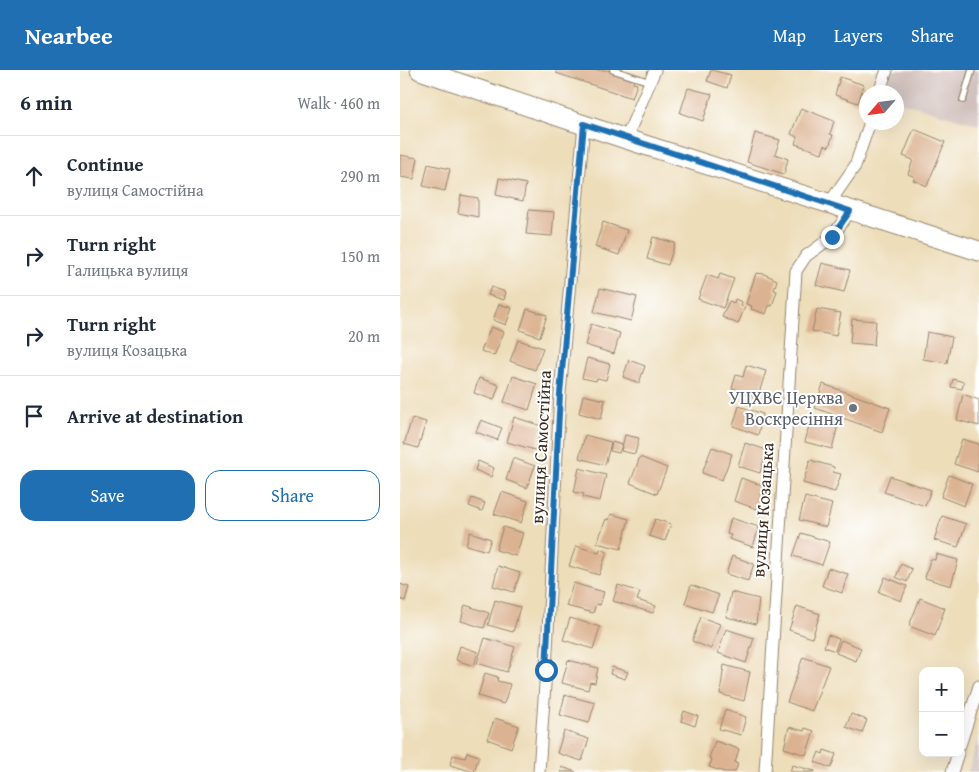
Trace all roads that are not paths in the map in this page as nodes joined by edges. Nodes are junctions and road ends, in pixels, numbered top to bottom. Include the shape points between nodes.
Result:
1 (420, 70) edge
2 (613, 70) edge
3 (655, 70) edge
4 (887, 70) edge
5 (972, 70) edge
6 (650, 82) junction
7 (882, 85) edge
8 (963, 100) dead end
9 (584, 124) junction
10 (867, 130) edge
11 (626, 139) junction
12 (828, 205) junction
13 (850, 211) junction
14 (973, 249) edge
15 (979, 686) edge
16 (964, 733) edge
17 (957, 757) edge
18 (539, 772) edge
19 (764, 772) edge
20 (952, 772) edge

1 - 9 main road
2 - 6 lane
3 - 6 street
4 - 7 street
5 - 8 lane
6 - 11 street
9 - 11 main road
9 - 18 street, вулиця Самостійна via 560,394
10 - 12 street via 855,166
11 - 12 main road
12 - 13 main road
13 - 14 main road
13 - 19 street, вулиця Козацька via 832,237 806,256 796,271
15 - 16 street
17 - 20 street

